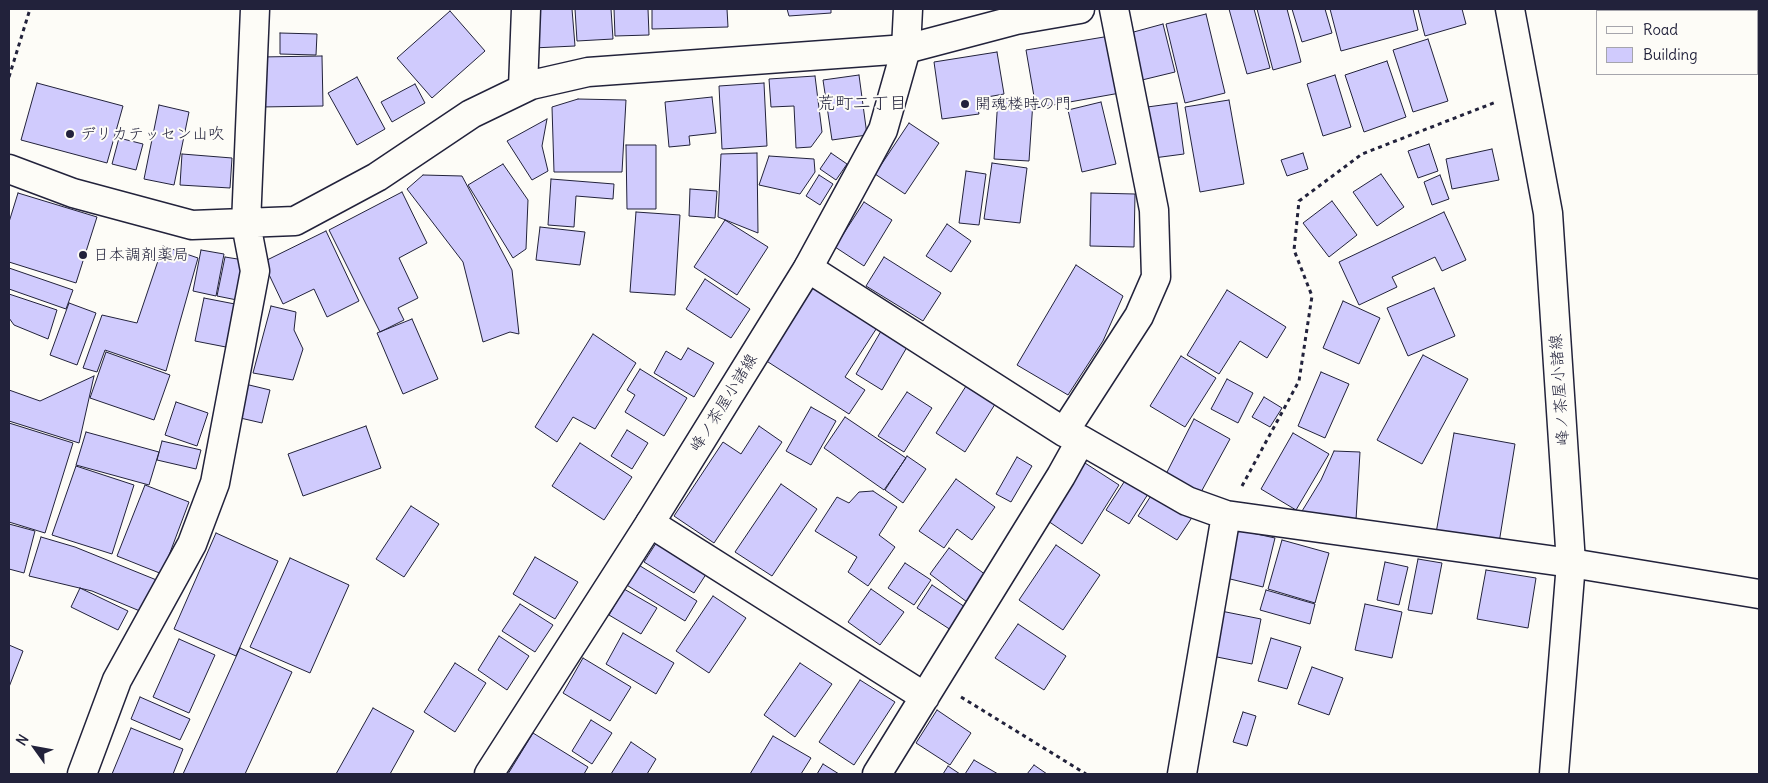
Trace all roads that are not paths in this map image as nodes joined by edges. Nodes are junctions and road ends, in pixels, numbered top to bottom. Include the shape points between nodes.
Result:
1 (255, 9) edge
2 (526, 9) edge
3 (908, 9) edge
4 (1080, 9) edge
5 (1114, 9) edge
6 (1510, 9) edge
7 (906, 49) junction
8 (523, 88) junction
9 (9, 169) edge
10 (246, 224) junction
11 (808, 268) junction
12 (1072, 436) junction
13 (1226, 515) junction
14 (650, 523) junction
15 (1571, 563) junction
16 (1759, 594) edge
17 (930, 689) junction
18 (82, 774) edge
19 (488, 774) edge
20 (877, 774) edge
21 (1182, 774) edge
22 (1554, 774) edge

1 - 10 street
2 - 8 street
3 - 7 street, 峰ノ茶屋小諸線
4 - 7 street via 1016,20
5 - 12 street via 1154,210 1156,277 1139,316
6 - 15 street, 峰ノ茶屋小諸線 via 1548,213
7 - 8 street via 588,72
7 - 11 street, 峰ノ茶屋小諸線 via 883,130
8 - 10 street via 471,114 377,177 295,221
9 - 10 street via 73,192 192,225
10 - 18 street via 256,271 214,482 192,544 117,680
11 - 12 street
11 - 14 street, 峰ノ茶屋小諸線
12 - 13 street via 1186,500
12 - 17 street via 1061,476
13 - 15 street
13 - 21 street
14 - 17 street
14 - 19 street, 峰ノ茶屋小諸線
15 - 16 street
15 - 22 street, 峰ノ茶屋小諸線
17 - 20 street

